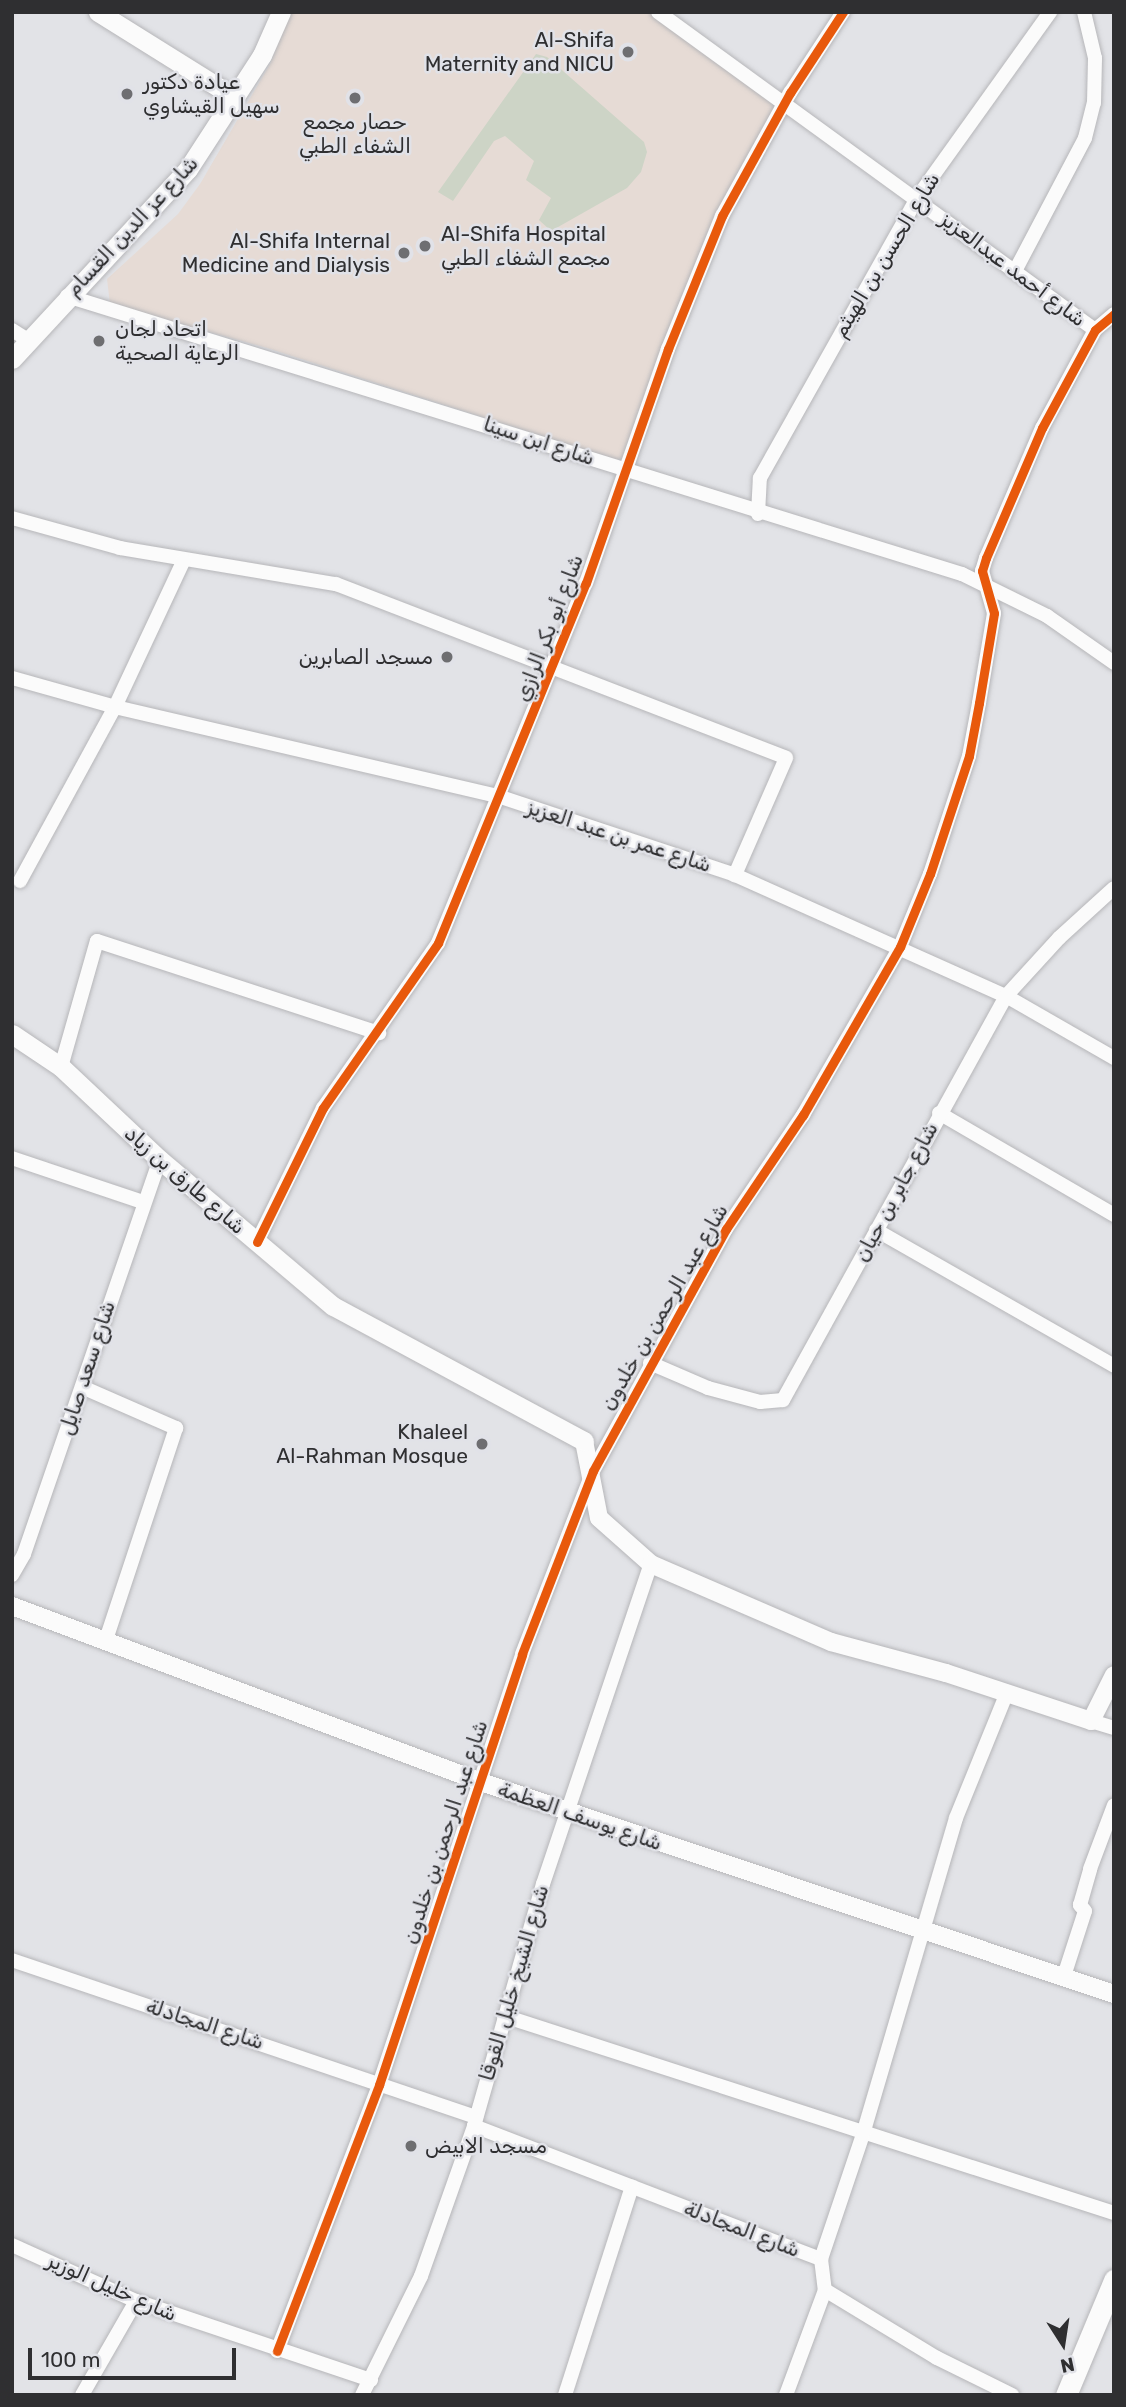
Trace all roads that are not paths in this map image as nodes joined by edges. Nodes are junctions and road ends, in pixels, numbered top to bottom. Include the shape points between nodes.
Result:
1 (99, 12) edge
2 (281, 12) edge
3 (658, 12) edge
4 (843, 12) edge
5 (1050, 12) edge
6 (1084, 12) edge
7 (234, 97) junction
8 (785, 103) junction
9 (917, 198) junction
10 (1015, 271) junction
11 (67, 296) junction
12 (1114, 314) edge
13 (1095, 330) junction
14 (20, 335) edge
15 (12, 359) edge
16 (629, 469) junction
17 (758, 514) junction
18 (12, 518) edge
19 (184, 560) junction
20 (985, 582) junction
21 (1114, 663) edge
22 (552, 667) junction
23 (12, 678) edge
24 (115, 707) junction
25 (501, 797) junction
26 (735, 875) junction
27 (20, 881) dead end
28 (1114, 888) edge
29 (900, 947) junction
30 (1006, 996) junction
31 (379, 1033) junction
32 (12, 1034) edge
33 (1114, 1058) edge
34 (61, 1067) junction
35 (939, 1113) junction
36 (12, 1158) edge
37 (160, 1160) junction
38 (143, 1202) junction
39 (1114, 1216) edge
40 (876, 1230) junction
41 (257, 1242) junction
42 (1112, 1362) edge
43 (650, 1363) junction
44 (82, 1387) junction
45 (584, 1441) joint
46 (593, 1471) junction
47 (651, 1564) junction
48 (12, 1575) edge
49 (12, 1606) edge
50 (105, 1643) junction
51 (1114, 1675) edge
52 (1006, 1695) junction
53 (1091, 1721) junction
54 (1114, 1728) edge
55 (481, 1782) junction
56 (1114, 1805) edge
57 (567, 1812) junction
58 (925, 1931) junction
59 (12, 1960) edge
60 (1064, 1976) junction
61 (1114, 1994) edge
62 (503, 2016) junction
63 (379, 2085) junction
64 (475, 2121) junction
65 (863, 2134) junction
66 (632, 2186) junction
67 (1114, 2213) edge
68 (12, 2245) edge
69 (821, 2259) junction
70 (1114, 2280) edge
71 (825, 2290) junction
72 (136, 2301) junction
73 (277, 2351) junction
74 (371, 2381) junction
75 (82, 2395) edge
76 (362, 2395) edge
77 (565, 2395) edge
78 (786, 2395) edge
79 (1012, 2395) edge
80 (1066, 2395) edge

1 - 7 main road
2 - 7 main road, شارع عز الدين القسام
3 - 8 street, شارع أحمد عبدالعزيز
4 - 8 street, شارع أبو بكر الرازي
5 - 9 street, شارع الحسن بن الهيثم
6 - 10 street via 1095,58 1094,103 1085,138
7 - 11 main road, شارع عز الدين القسام via 188,169
8 - 9 street, شارع أحمد عبدالعزيز
8 - 16 street, شارع أبو بكر الرازي via 722,216 668,349
9 - 10 street, شارع أحمد عبدالعزيز
9 - 17 street, شارع الحسن بن الهيثم via 760,478
10 - 13 street, شارع أحمد عبدالعزيز
11 - 14 main road, شارع عز الدين القسام
11 - 16 street, شارع ابن سينا
12 - 13 street, شارع عبد الرحمن بن خلدون
13 - 20 street, شارع عبد الرحمن بن خلدون via 1042,428 986,558
14 - 15 main road, شارع عز الدين القسام
16 - 17 street, شارع ابن سينا
16 - 22 street, شارع أبو بكر الرازي
17 - 20 street, شارع ابن سينا via 872,543
18 - 19 street via 120,548
19 - 22 street via 336,584
19 - 24 street
20 - 21 street, شارع ابن سينا via 1046,616
20 - 29 street, شارع عبد الرحمن بن خلدون via 994,613 969,756
22 - 25 street, شارع أبو بكر الرازي
22 - 26 street via 786,758
23 - 24 street, شارع عمر بن عبد العزيز
24 - 25 street, شارع عمر بن عبد العزيز
24 - 27 street
25 - 26 street, شارع عمر بن عبد العزيز
25 - 31 street, شارع أبو بكر الرازي via 438,943
26 - 29 street, شارع عمر بن عبد العزيز
28 - 30 street, شارع جابر بن حيان via 1059,938
29 - 30 street, شارع عمر بن عبد العزيز
29 - 43 street, شارع عبد الرحمن بن خلدون via 803,1115 726,1229
30 - 33 street, شارع عمر بن عبد العزيز
30 - 35 street, شارع جابر بن حيان
31 - 34 street via 97,942
31 - 41 street, شارع أبو بكر الرازي via 323,1108
32 - 34 main road, شارع طارق بن زياد
34 - 37 main road, شارع طارق بن زياد
35 - 39 street
35 - 40 street, شارع جابر بن حيان
36 - 38 street
37 - 38 street, شارع سعد صايل
37 - 41 main road, شارع طارق بن زياد
38 - 44 street, شارع سعد صايل
40 - 42 street
40 - 43 street, شارع جابر بن حيان via 783,1400 760,1402 708,1388
41 - 45 main road, شارع طارق بن زياد via 333,1306
43 - 46 street, شارع عبد الرحمن بن خلدون
44 - 48 street, شارع سعد صايل via 24,1554
44 - 50 street via 176,1428
45 - 46 street
46 - 47 street via 598,1518
46 - 55 street, شارع عبد الرحمن بن خلدون via 522,1654
47 - 52 street via 831,1642 946,1672
47 - 57 street, شارع الشيخ خليل القوقا
49 - 50 street, شارع يوسف العظمة
50 - 55 street, شارع يوسف العظمة
51 - 53 street
52 - 53 street
52 - 58 street via 956,1818
53 - 54 street
55 - 57 street, شارع يوسف العظمة
55 - 63 street, شارع عبد الرحمن بن خلدون
56 - 60 street via 1090,1868 1080,1905 1084,1911
57 - 58 street, شارع يوسف العظمة
57 - 62 street, شارع الشيخ خليل القوقا
58 - 60 street, شارع يوسف العظمة
58 - 65 street
59 - 63 street, شارع المجادلة
60 - 61 street, شارع يوسف العظمة
62 - 64 street, شارع الشيخ خليل القوقا
62 - 65 street
63 - 64 street, شارع المجادلة
63 - 73 street, شارع عبد الرحمن بن خلدون
64 - 66 street, شارع المجادلة
64 - 74 street, شارع الشيخ خليل القوقا via 421,2276
65 - 67 street
65 - 69 street
66 - 69 street, شارع المجادلة
66 - 77 street
68 - 72 street, شارع خليل الوزير
69 - 71 street, شارع المجادلة
70 - 80 main road
71 - 78 street
71 - 79 street via 937,2358
72 - 73 street, شارع خليل الوزير
72 - 75 street
73 - 74 street, شارع خليل الوزير
74 - 76 street, شارع الشيخ خليل القوقا

